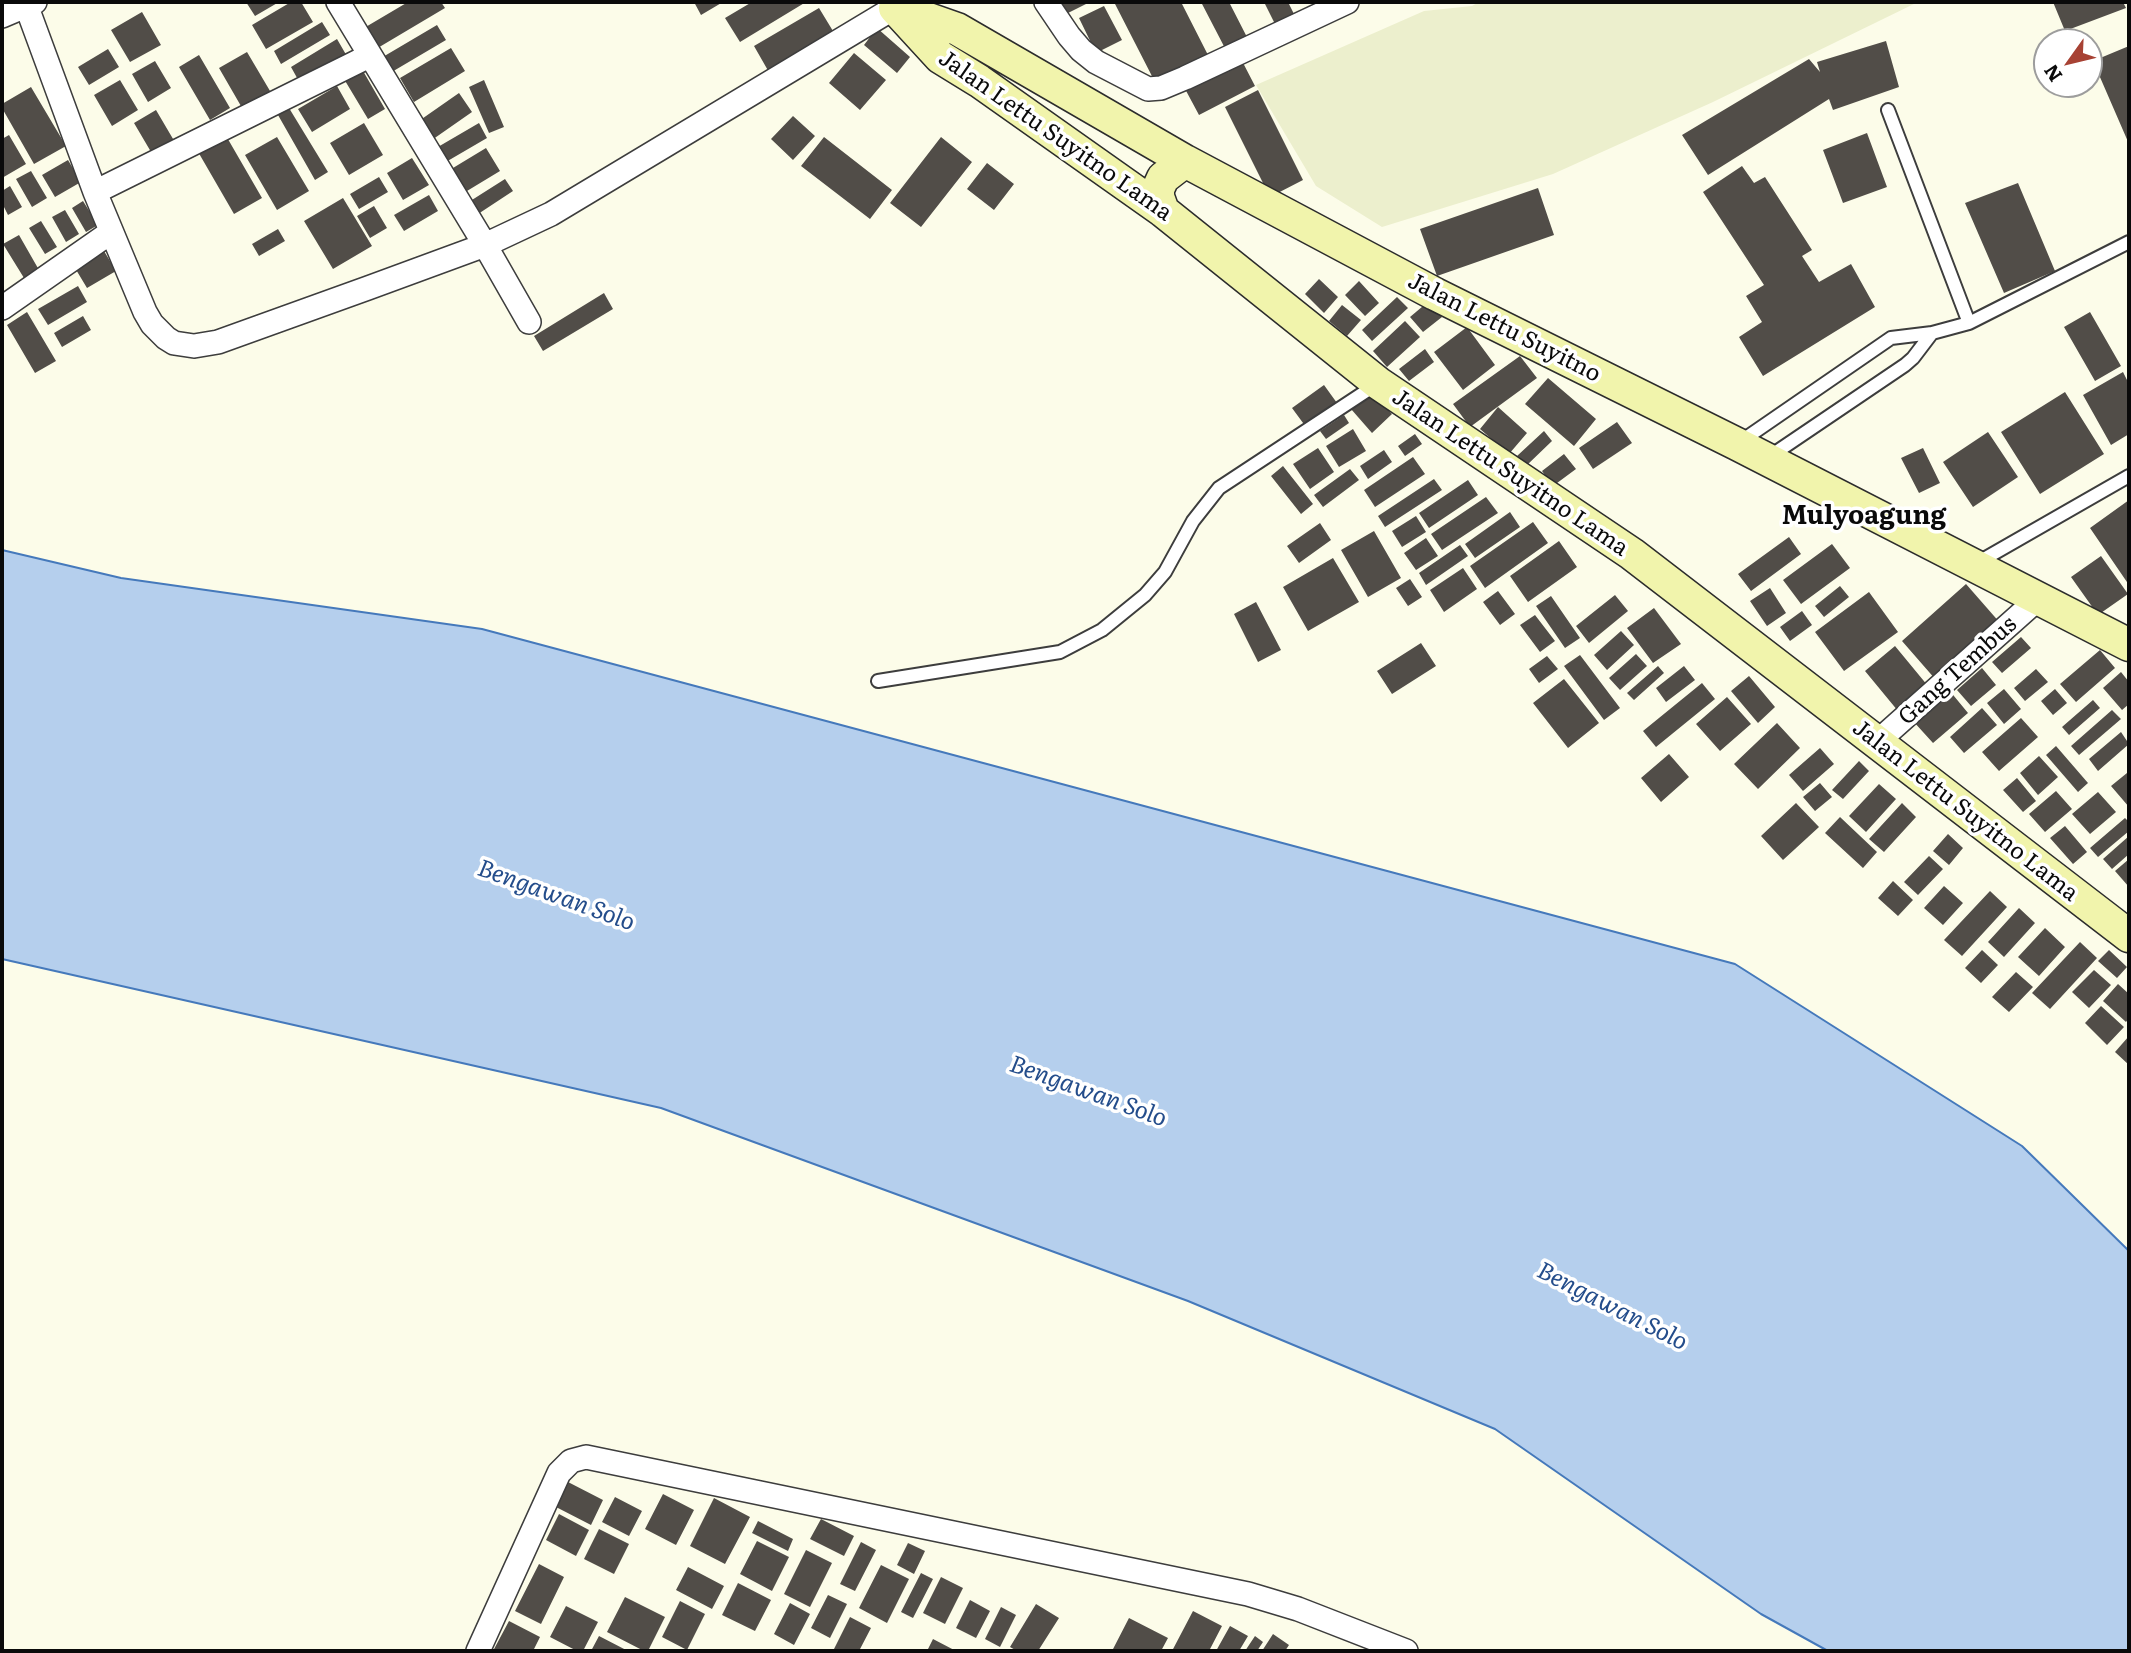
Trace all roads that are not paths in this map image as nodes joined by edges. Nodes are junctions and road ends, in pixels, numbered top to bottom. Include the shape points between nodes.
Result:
1 (338, 2) edge
2 (1046, 2) edge
3 (1347, 2) edge
4 (29, 3) edge
5 (894, 4) edge
6 (2, 16) edge
7 (369, 56) junction
8 (1888, 110) dead end
9 (1185, 161) junction
10 (95, 192) junction
11 (1163, 211) junction
12 (111, 232) junction
13 (2129, 242) edge
14 (485, 245) junction
15 (2, 307) edge
16 (529, 322) dead end
17 (1969, 323) junction
18 (1932, 333) junction
19 (1378, 383) junction
20 (1737, 444) junction
21 (1766, 460) junction
22 (2129, 476) edge
23 (1973, 565) junction
24 (2039, 598) junction
25 (2129, 645) edge
26 (878, 681) dead end
27 (1876, 743) junction
28 (2129, 936) edge
29 (478, 1651) edge
30 (1406, 1651) edge

1 - 7 street
2 - 3 street via 1081,50 1148,89 1185,78
4 - 6 street
4 - 10 street
5 - 9 main road, Jalan Lettu Suyitno via 957,29
5 - 11 main road, Jalan Lettu Suyitno Lama via 940,57
5 - 14 street via 551,214
7 - 10 street
7 - 14 street
8 - 17 lane
9 - 11 main road via 1163,178 1158,189
9 - 20 main road, Jalan Lettu Suyitno
10 - 12 street
11 - 19 main road, Jalan Lettu Suyitno Lama
12 - 14 street via 158,333 174,343 194,346 230,338
12 - 15 street
13 - 17 lane
14 - 16 street
17 - 18 lane
18 - 20 lane via 1891,338
18 - 21 lane via 1905,365
19 - 26 lane via 1219,488 1193,521 1165,572 1102,631 1060,652
19 - 27 main road, Jalan Lettu Suyitno Lama via 1632,554
20 - 21 main road, Jalan Lettu Suyitno
21 - 23 main road, Jalan Lettu Suyitno
22 - 23 lane
23 - 24 main road, Jalan Lettu Suyitno
24 - 25 main road, Jalan Lettu Suyitno
24 - 27 street, Gang Tembus
27 - 28 main road, Jalan Lettu Suyitno Lama
29 - 30 street via 559,1473 571,1461 586,1457 1248,1594

